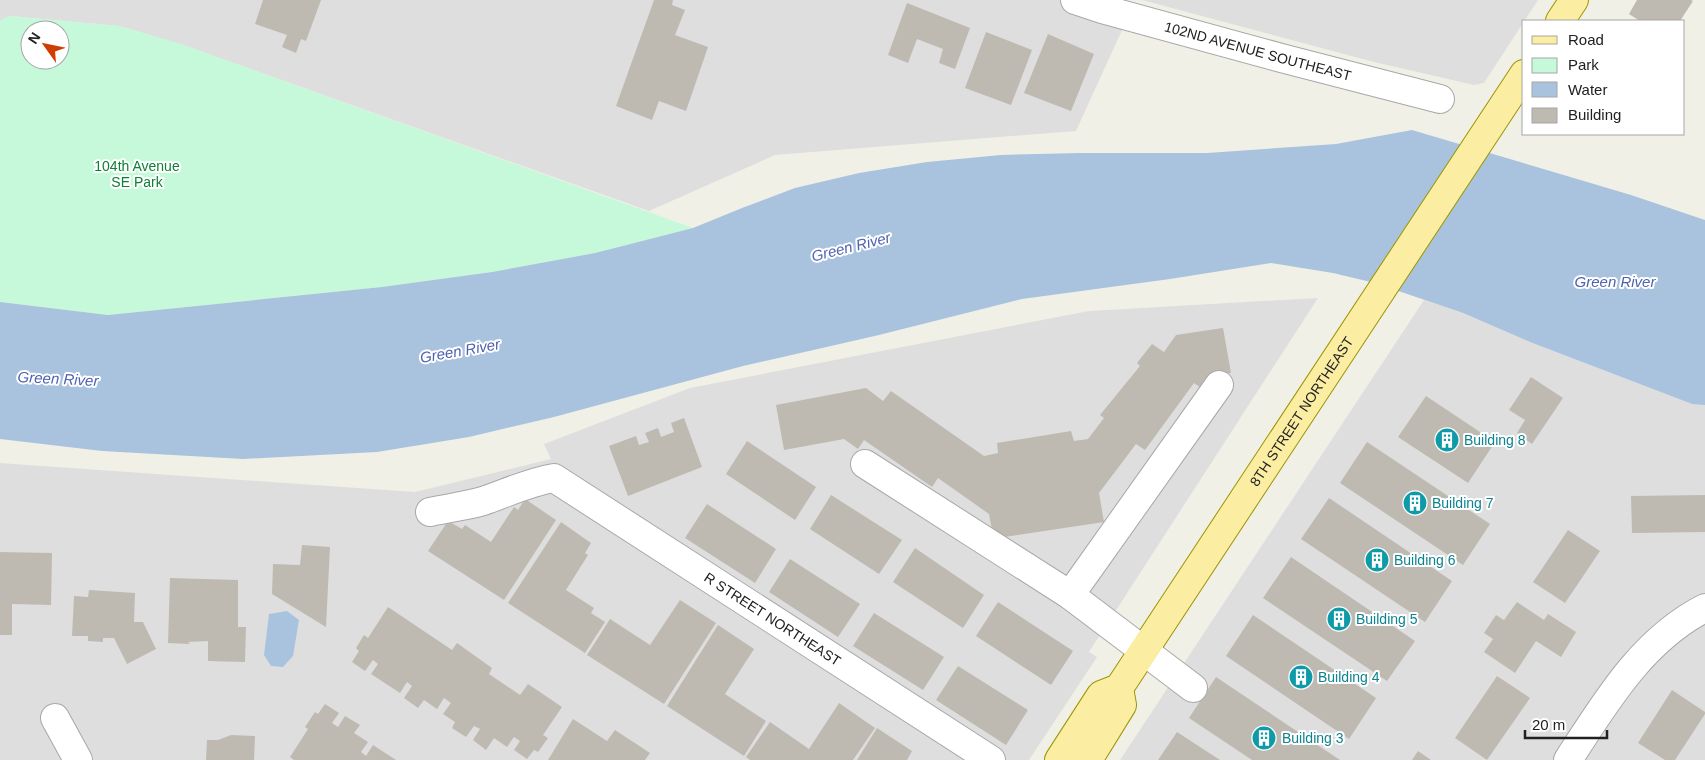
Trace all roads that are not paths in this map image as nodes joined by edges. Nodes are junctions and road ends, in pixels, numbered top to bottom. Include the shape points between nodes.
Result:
1 (1075, 0) edge
2 (1574, 0) edge
3 (1561, 20) edge
4 (1522, 77) edge
5 (1440, 98) dead end
6 (1219, 386) dead end
7 (865, 464) dead end
8 (430, 512) dead end
9 (1070, 595) junction
10 (1705, 608) edge
11 (1144, 651) junction
12 (1119, 688) junction
13 (1194, 688) dead end
14 (55, 718) dead end
15 (78, 760) edge
16 (991, 760) edge
17 (1059, 760) edge
18 (1088, 760) edge
19 (1568, 760) edge

1 - 5 street, 102ND AVENUE SOUTHEAST via 1285,59
2 - 3 main road
4 - 11 main road, 8TH STREET NORTHEAST
6 - 9 street
7 - 9 street
8 - 16 street, R STREET NORTHEAST via 480,502 536,481 554,478
9 - 11 street
10 - 19 street via 1659,640 1624,676
11 - 12 main road, 8TH STREET NORTHEAST
11 - 13 street
12 - 17 main road, 8TH STREET NORTHEAST via 1101,695
12 - 18 main road via 1122,705
14 - 15 street

